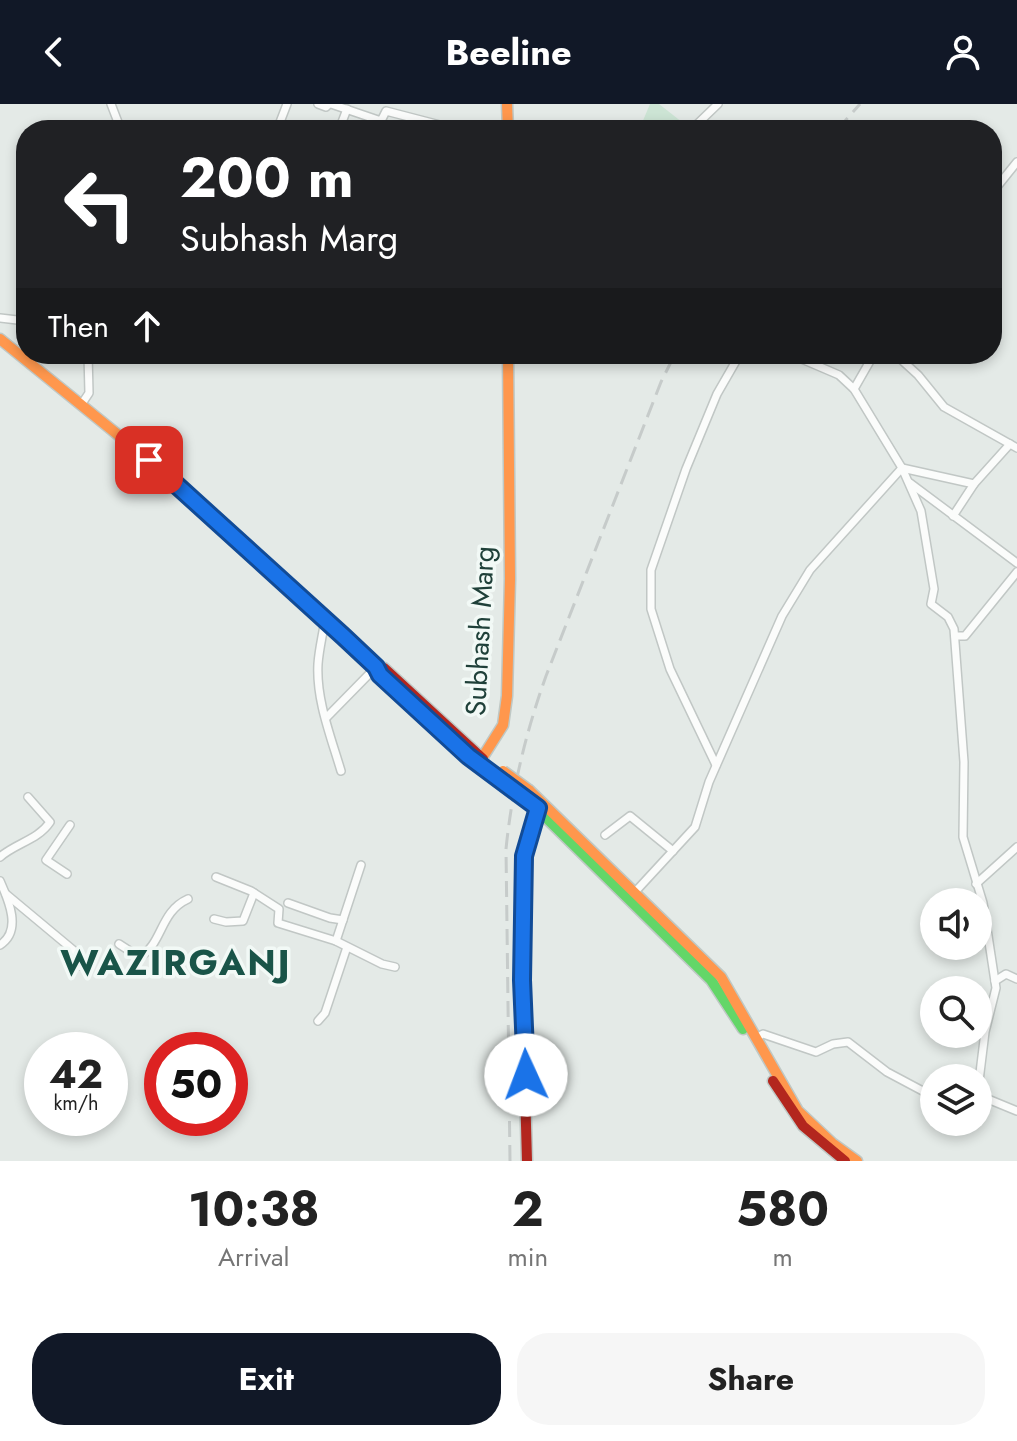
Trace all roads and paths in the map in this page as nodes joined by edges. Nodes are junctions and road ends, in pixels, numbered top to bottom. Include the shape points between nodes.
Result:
1 (318, 104) edge
2 (330, 104) edge
3 (718, 104) edge
4 (347, 109) junction
5 (343, 120) edge
6 (368, 120) edge
7 (382, 120) edge
8 (421, 120) edge
9 (701, 120) edge
10 (1017, 163) edge
11 (1002, 181) edge
12 (0, 339) edge
13 (16, 352) edge
14 (31, 364) edge
15 (88, 364) edge
16 (508, 364) edge
17 (734, 364) edge
18 (813, 364) edge
19 (868, 364) edge
20 (906, 364) edge
21 (854, 389) junction
22 (81, 405) junction
23 (1014, 446) edge
24 (902, 468) junction
25 (909, 482) junction
26 (974, 484) junction
27 (953, 516) junction
28 (1017, 563) edge
29 (1017, 572) edge
30 (325, 619) junction
31 (955, 636) junction
32 (376, 667) junction
33 (326, 718) junction
34 (480, 761) junction
35 (716, 765) junction
36 (341, 771) dead end
37 (28, 797) dead end
38 (539, 804) junction
39 (70, 825) dead end
40 (42, 833) junction
41 (605, 835) dead end
42 (55, 847) junction
43 (1017, 847) edge
44 (673, 851) junction
45 (0, 857) edge
46 (361, 865) dead end
47 (67, 874) dead end
48 (216, 877) dead end
49 (0, 881) edge
50 (976, 884) junction
51 (635, 892) junction
52 (254, 893) junction
53 (6, 894) junction
54 (188, 899) dead end
55 (288, 903) dead end
56 (214, 919) dead end
57 (343, 920) junction
58 (336, 941) junction
59 (119, 944) dead end
60 (0, 945) edge
61 (347, 947) junction
62 (81, 966) dead end
63 (395, 967) dead end
64 (1017, 979) edge
65 (995, 981) junction
66 (318, 1021) dead end
67 (756, 1038) junction
68 (981, 1064) edge
69 (920, 1090) edge
70 (992, 1101) edge
71 (1017, 1111) edge
72 (527, 1161) edge
73 (845, 1161) edge
74 (857, 1161) edge

1 - 2 street
2 - 4 street
3 - 9 street
4 - 5 street
4 - 6 street
7 - 8 street via 386,111
10 - 11 street
12 - 13 street
14 - 22 street
15 - 22 street via 89,393
16 - 34 street, Subhash Marg via 507,696 503,725
17 - 35 street via 691,456 651,570 651,609 670,669
18 - 21 street via 839,375
19 - 21 street
20 - 23 street via 944,407
21 - 24 street
22 - 30 street
23 - 26 street
24 - 25 street
24 - 26 street
24 - 35 street via 810,570 782,616
25 - 27 street
25 - 31 street via 929,555 931,604 948,617
26 - 27 street
27 - 28 street
29 - 31 street via 965,636
30 - 32 street
30 - 33 street via 318,665
31 - 50 street via 963,837
32 - 33 street
32 - 34 street
33 - 36 street
34 - 38 street, bridge
35 - 44 street via 695,827
37 - 40 street via 50,822
38 - 51 street
38 - 72 street via 524,856
38 - 73 street via 711,980 790,1114
39 - 42 street
40 - 42 street
40 - 45 street
41 - 44 street via 630,816
42 - 47 street via 46,860
43 - 50 street
44 - 51 street
46 - 57 street
48 - 52 street
49 - 53 street
50 - 65 street
51 - 67 street via 721,977
52 - 56 street via 243,921
52 - 58 street via 279,909 278,923
53 - 60 street via 13,928
53 - 62 street via 78,954
54 - 59 street via 175,905 148,953 139,957
55 - 57 street
57 - 58 street
58 - 61 street
61 - 63 street
61 - 66 street
64 - 65 street via 1006,974
65 - 68 street
67 - 69 street via 763,1034 816,1052 848,1042
67 - 74 street via 798,1111
70 - 71 street

